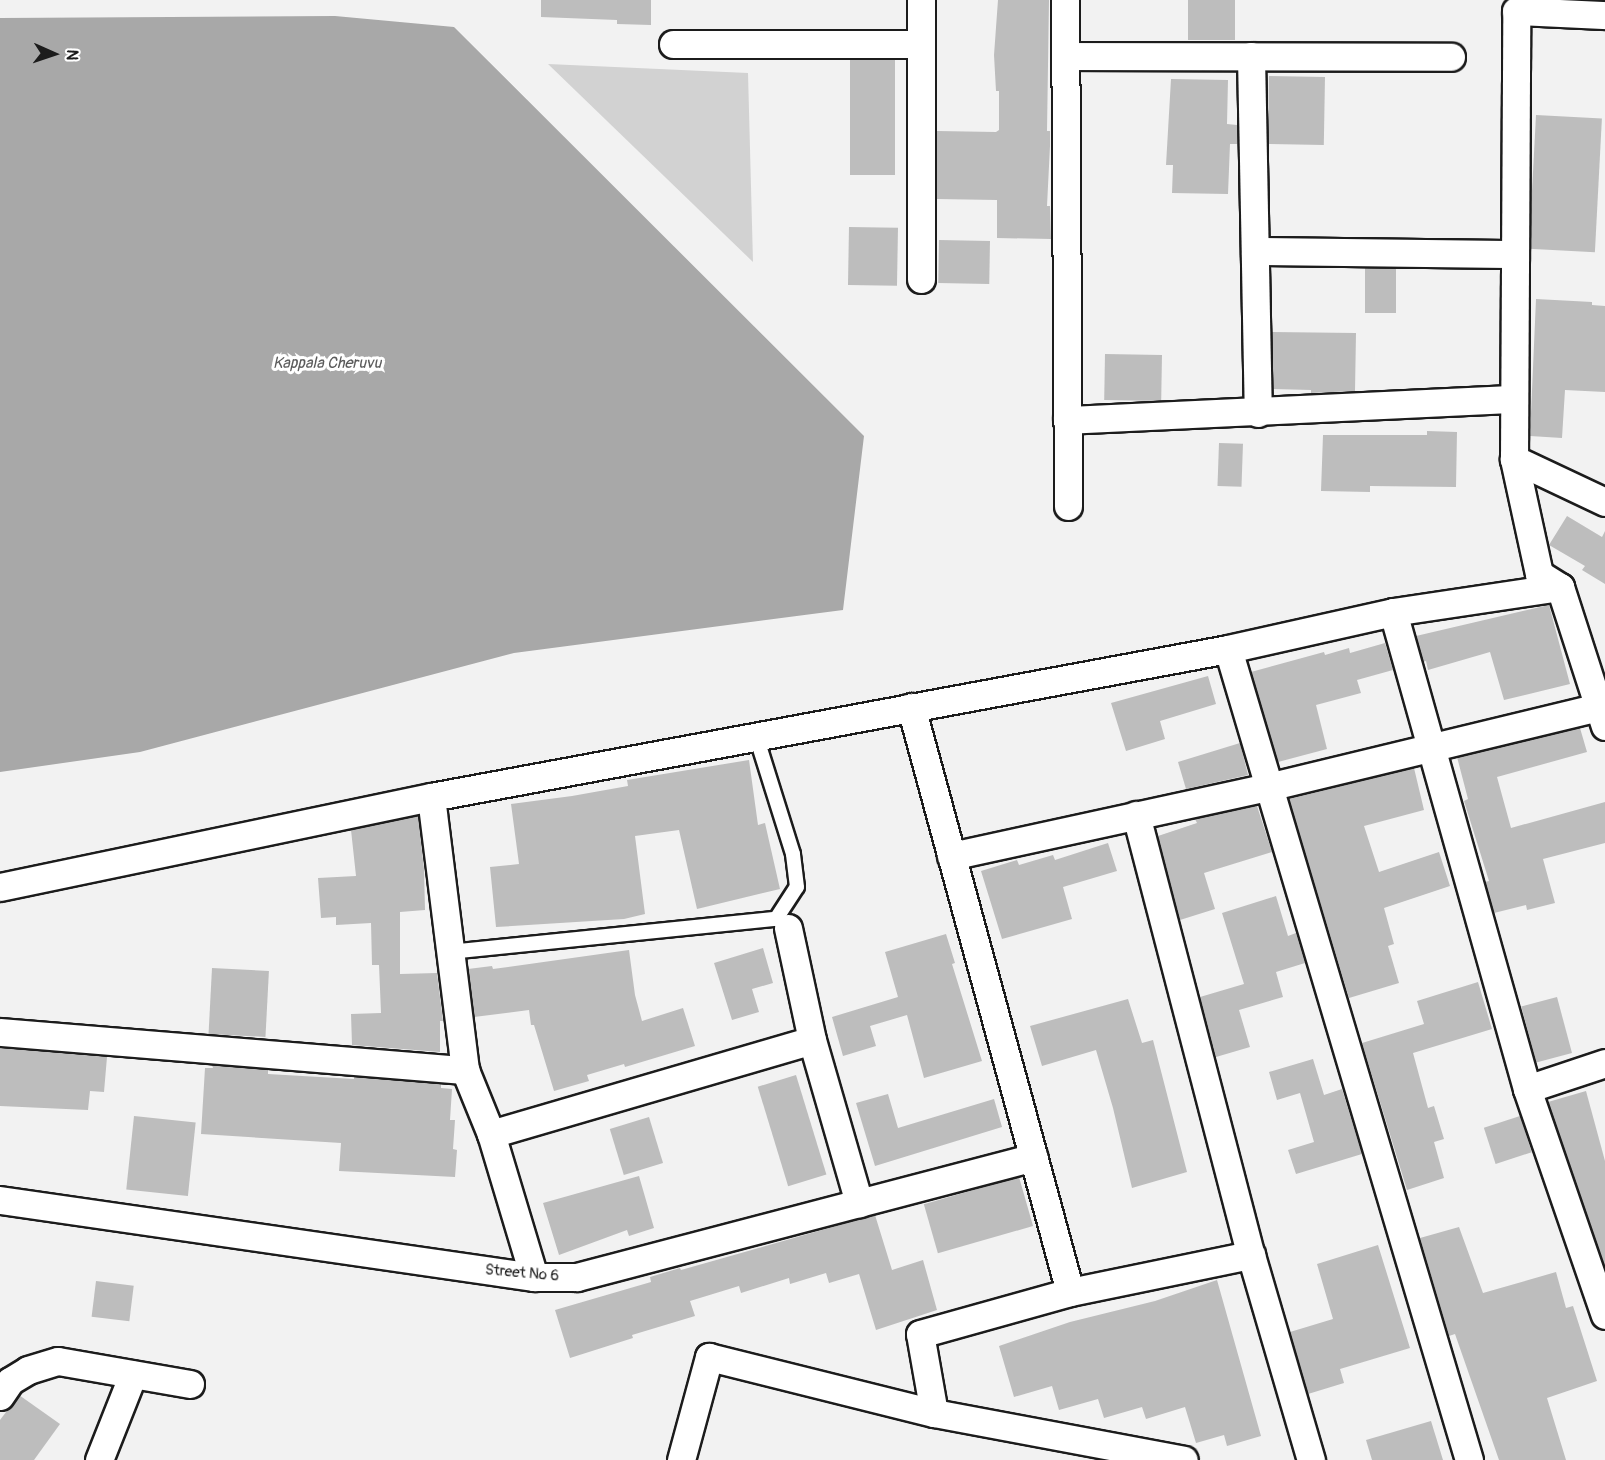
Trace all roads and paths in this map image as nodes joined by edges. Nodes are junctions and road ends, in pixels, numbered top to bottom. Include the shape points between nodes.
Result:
1 (921, 0) edge
2 (1065, 0) edge
3 (1605, 15) edge
4 (673, 44) dead end
5 (921, 44) junction
6 (1066, 56) junction
7 (1251, 56) junction
8 (1451, 57) dead end
9 (1255, 251) junction
10 (1514, 254) junction
11 (921, 279) dead end
12 (1513, 399) junction
13 (1258, 412) junction
14 (1067, 420) junction
15 (1514, 459) junction
16 (1605, 502) edge
17 (1068, 506) dead end
18 (1560, 586) junction
19 (1393, 612) junction
20 (1228, 650) junction
21 (911, 707) junction
22 (1602, 716) edge
23 (756, 736) junction
24 (1432, 748) junction
25 (1268, 788) junction
26 (431, 797) junction
27 (1136, 815) junction
28 (951, 855) junction
29 (0, 887) edge
30 (788, 928) dead end
31 (449, 952) junction
32 (0, 1032) edge
33 (812, 1040) junction
34 (1605, 1063) edge
35 (465, 1070) junction
36 (1527, 1089) junction
37 (491, 1134) junction
38 (1034, 1157) junction
39 (0, 1200) edge
40 (859, 1203) junction
41 (1251, 1255) junction
42 (534, 1277) junction
43 (1070, 1292) junction
44 (1605, 1315) edge
45 (133, 1374) junction
46 (190, 1384) dead end
47 (0, 1396) edge
48 (934, 1413) junction
49 (99, 1460) edge
50 (681, 1460) edge
51 (1184, 1460) edge
52 (1311, 1460) edge
53 (1469, 1460) edge

1 - 5 street
2 - 6 street
3 - 10 street via 1516,11
4 - 5 street
5 - 11 street
6 - 7 street
6 - 14 street
7 - 8 street
7 - 9 street
9 - 10 street
9 - 13 street
10 - 12 street
12 - 13 street
12 - 15 street
13 - 14 street
14 - 17 street
15 - 16 street
15 - 18 street via 1539,574
18 - 19 street
18 - 22 street
19 - 20 street
19 - 24 street
20 - 21 street
20 - 25 street
21 - 23 street
21 - 28 street
22 - 24 street
23 - 26 street
23 - 31 lane via 793,854 797,887 776,920
24 - 25 street
24 - 36 street
25 - 27 street
25 - 53 street
26 - 29 street
26 - 31 street
27 - 28 street
27 - 41 street
28 - 38 street
30 - 33 street
31 - 35 street
32 - 35 street
33 - 37 street
33 - 40 street
34 - 36 street
35 - 37 street
36 - 44 street
37 - 42 street
38 - 40 street, Street No 6
38 - 43 street
39 - 42 street, Street No 6
40 - 42 street, Street No 6 via 577,1277
41 - 43 street
41 - 52 street
43 - 48 street via 920,1334
45 - 46 street
45 - 47 street via 58,1361 28,1370 10,1381
45 - 49 street
48 - 50 street via 709,1357
48 - 51 street

